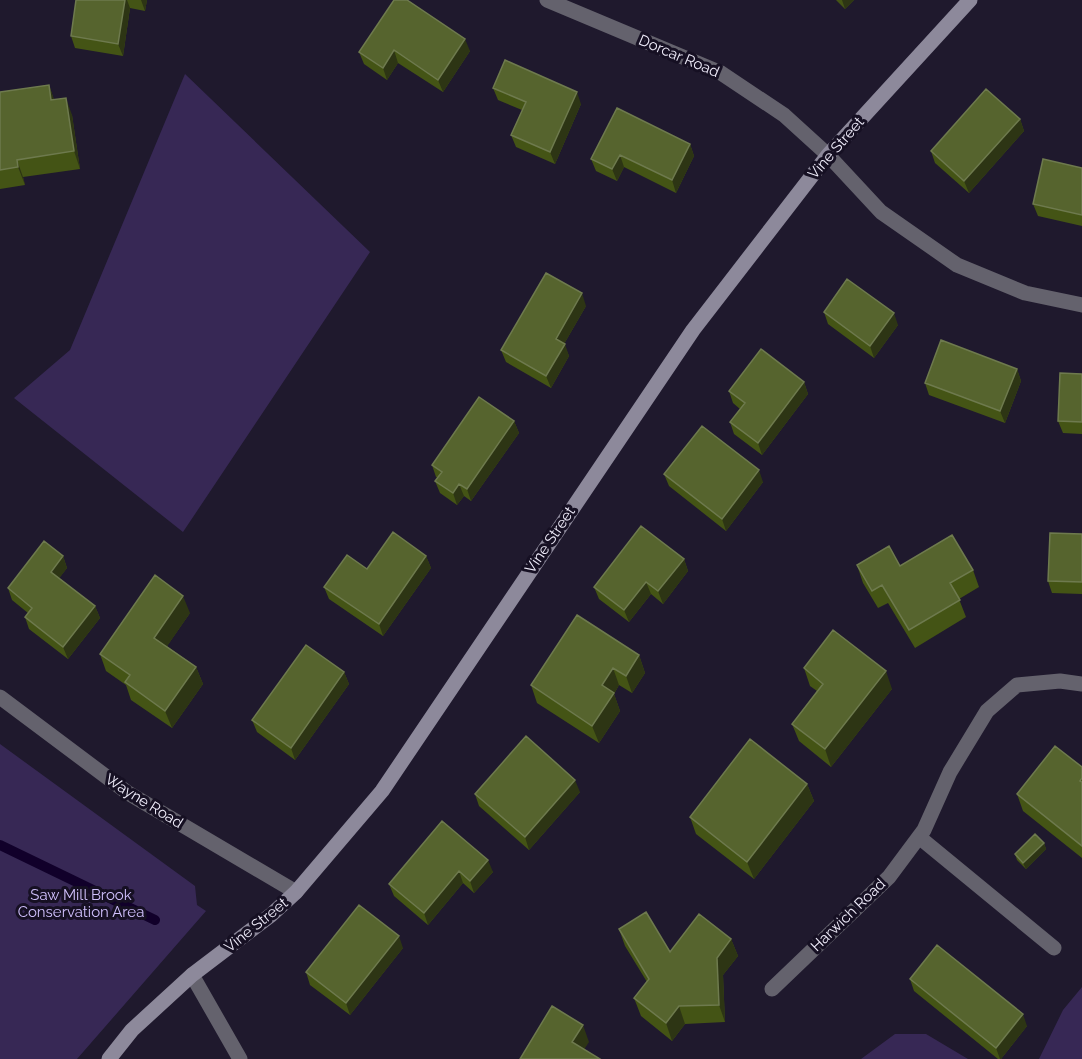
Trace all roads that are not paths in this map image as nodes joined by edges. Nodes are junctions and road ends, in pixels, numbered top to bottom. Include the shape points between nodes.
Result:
1 (547, 0) edge
2 (970, 0) edge
3 (828, 155) junction
4 (1082, 306) edge
5 (1082, 684) edge
6 (0, 697) edge
7 (919, 837) junction
8 (296, 892) junction
9 (1054, 948) dead end
10 (192, 975) junction
11 (772, 989) dead end
12 (109, 1059) edge
13 (240, 1059) edge

1 - 3 street, Dorcar Road via 721,73 784,115
2 - 3 street, Vine Street
3 - 4 street, Dorcar Road via 881,212 957,266 1025,293
3 - 8 street, Vine Street via 693,330 382,791
5 - 7 street, Harwich Road via 1060,681 1017,685 987,711 950,772
6 - 8 street, Wayne Road via 128,794
7 - 9 street
7 - 11 street, Harwich Road via 889,877
8 - 10 street, Vine Street
10 - 12 street, Vine Street via 132,1030
10 - 13 street

